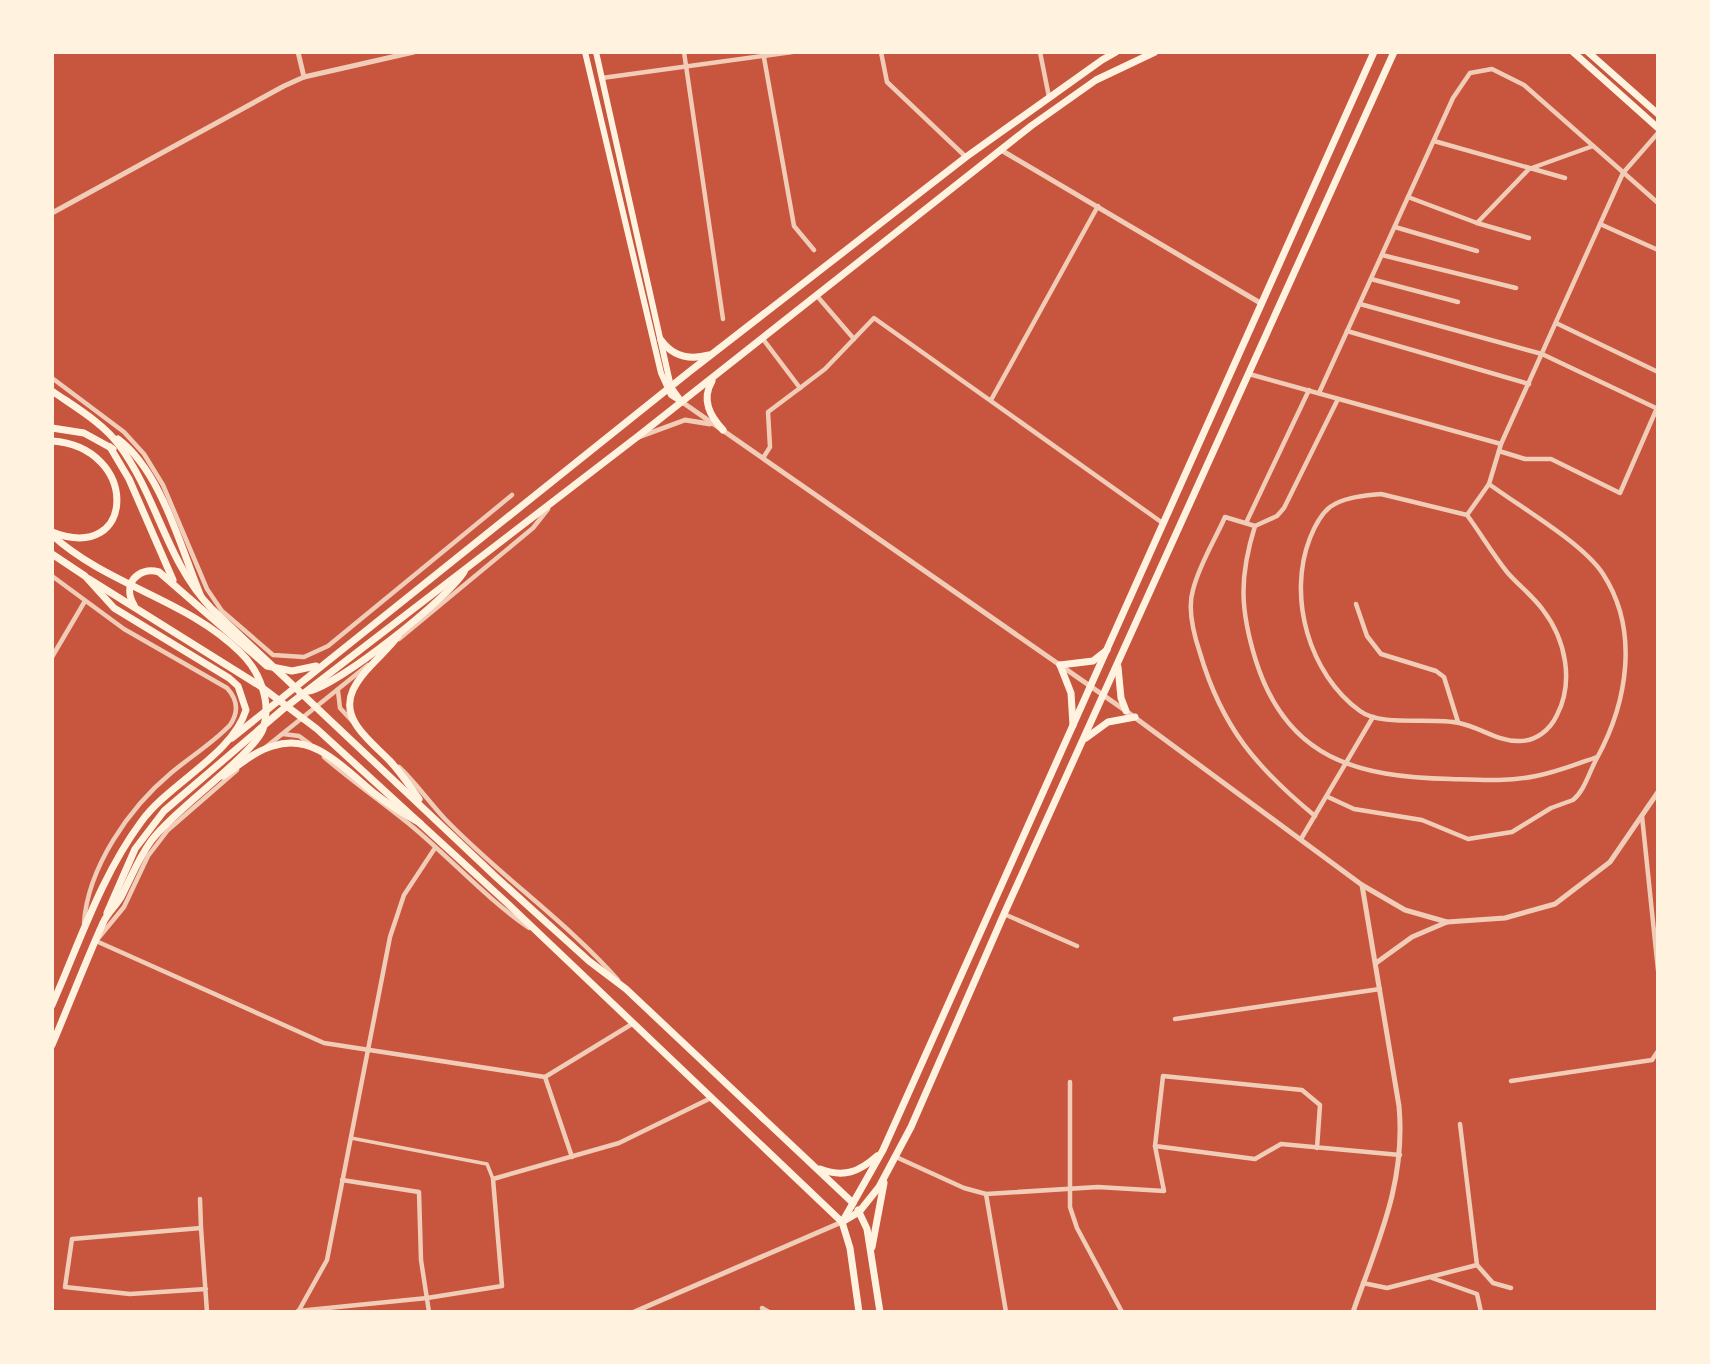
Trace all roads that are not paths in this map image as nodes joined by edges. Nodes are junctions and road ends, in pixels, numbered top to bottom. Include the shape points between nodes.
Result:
1 (298, 52) edge
2 (414, 52) edge
3 (585, 52) edge
4 (596, 52) edge
5 (684, 52) edge
6 (792, 52) edge
7 (881, 52) edge
8 (1041, 52) edge
9 (1116, 52) edge
10 (1155, 52) edge
11 (1374, 52) edge
12 (1394, 52) edge
13 (1573, 52) edge
14 (1588, 52) edge
15 (764, 54) edge
16 (687, 66) junction
17 (304, 77) junction
18 (601, 78) junction
19 (1049, 97) junction
20 (1657, 114) edge
21 (1657, 128) edge
22 (1657, 134) edge
23 (1434, 141) junction
24 (1593, 146) junction
25 (1001, 150) junction
26 (966, 157) junction
27 (1529, 169) junction
28 (1623, 173) junction
29 (1565, 178) dead end
30 (1408, 197) junction
31 (1657, 203) edge
32 (1098, 206) junction
33 (52, 213) edge
34 (1477, 223) junction
35 (1600, 224) junction
36 (1395, 226) junction
37 (1530, 237) dead end
38 (814, 250) dead end
39 (1657, 250) edge
40 (1477, 251) dead end
41 (1382, 255) junction
42 (1371, 279) junction
43 (1516, 288) dead end
44 (817, 296) junction
45 (1458, 302) dead end
46 (1262, 304) junction
47 (1360, 304) junction
48 (723, 318) dead end
49 (1556, 323) junction
50 (1347, 331) junction
51 (763, 339) junction
52 (854, 339) junction
53 (661, 340) junction
54 (713, 354) junction
55 (1542, 354) junction
56 (1657, 372) edge
57 (1249, 374) junction
58 (716, 376) junction
59 (52, 378) edge
60 (1529, 384) junction
61 (669, 388) junction
62 (800, 388) junction
63 (1309, 390) junction
64 (52, 391) edge
65 (1319, 393) junction
66 (1338, 399) junction
67 (991, 400) junction
68 (682, 402) junction
69 (1657, 408) edge
70 (52, 428) edge
71 (720, 428) junction
72 (111, 434) junction
73 (637, 437) junction
74 (52, 441) edge
75 (1501, 444) junction
76 (110, 447) junction
77 (1499, 451) junction
78 (764, 458) junction
79 (137, 475) junction
80 (1489, 484) junction
81 (512, 495) dead end
82 (555, 500) junction
83 (1467, 515) junction
84 (1245, 523) junction
85 (1164, 524) junction
86 (1255, 526) junction
87 (52, 534) edge
88 (54, 556) edge
89 (466, 568) junction
90 (52, 576) edge
91 (85, 576) junction
92 (187, 580) junction
93 (181, 593) junction
94 (85, 601) junction
95 (1356, 604) dead end
96 (137, 608) junction
97 (220, 630) junction
98 (406, 630) junction
99 (1110, 647) junction
100 (52, 657) edge
101 (321, 664) junction
102 (1118, 664) junction
103 (1060, 665) junction
104 (260, 686) junction
105 (1092, 687) junction
106 (339, 689) junction
107 (1104, 694) junction
108 (1126, 710) junction
109 (1135, 717) junction
110 (1373, 717) junction
111 (1458, 722) junction
112 (1073, 729) junction
113 (282, 734) junction
114 (231, 739) junction
115 (1083, 740) junction
116 (1597, 757) junction
117 (1346, 766) junction
118 (199, 792) junction
119 (1657, 792) edge
120 (1328, 797) junction
121 (428, 812) junction
122 (1642, 815) junction
123 (1315, 817) junction
124 (419, 823) junction
125 (1301, 839) junction
126 (435, 848) junction
127 (1362, 885) junction
128 (1004, 914) junction
129 (104, 920) junction
130 (1447, 922) junction
131 (534, 931) junction
132 (83, 934) junction
133 (96, 941) junction
134 (1077, 946) dead end
135 (1376, 963) junction
136 (1657, 970) edge
137 (626, 989) junction
138 (1380, 989) junction
139 (52, 1005) edge
140 (1175, 1019) dead end
141 (632, 1024) junction
142 (52, 1045) edge
143 (368, 1049) junction
144 (1657, 1051) edge
145 (545, 1077) junction
146 (1511, 1081) dead end
147 (1070, 1082) dead end
148 (711, 1098) junction
149 (1460, 1124) dead end
150 (349, 1138) junction
151 (1155, 1146) junction
152 (1317, 1148) junction
153 (883, 1150) junction
154 (896, 1156) junction
155 (1401, 1156) junction
156 (572, 1157) junction
157 (820, 1169) junction
158 (885, 1177) junction
159 (493, 1179) junction
160 (341, 1180) junction
161 (1070, 1188) junction
162 (986, 1194) junction
163 (201, 1199) dead end
164 (853, 1203) junction
165 (859, 1212) junction
166 (842, 1222) junction
167 (201, 1228) junction
168 (872, 1251) junction
169 (1477, 1265) junction
170 (1430, 1278) junction
171 (1363, 1283) junction
172 (1511, 1288) dead end
173 (206, 1289) junction
174 (427, 1298) junction
175 (762, 1308) dead end
176 (208, 1311) edge
177 (298, 1311) edge
178 (429, 1311) edge
179 (634, 1311) edge
180 (769, 1311) edge
181 (859, 1311) edge
182 (880, 1311) edge
183 (1006, 1311) edge
184 (1122, 1311) edge
185 (1353, 1311) edge
186 (1481, 1311) edge

1 - 17 street
2 - 17 street
3 - 61 main road via 659,366
4 - 18 main road
5 - 16 street
6 - 15 street
7 - 26 street via 887,82
8 - 19 street
9 - 19 main road
10 - 25 main road via 1096,80
11 - 46 main road
12 - 57 main road
13 - 21 main road
14 - 20 main road
15 - 16 street
15 - 38 street via 794,226
16 - 18 street
16 - 48 street
17 - 33 street
18 - 53 main road
19 - 26 main road
22 - 28 street
23 - 24 street via 1463,82 1470,73 1483,69 1504,73 1524,85
23 - 27 street
23 - 30 street
24 - 27 street
24 - 28 street
25 - 32 street
25 - 44 main road
26 - 54 main road
27 - 29 street
27 - 34 street
28 - 31 street
28 - 35 street
30 - 34 street
30 - 36 street
32 - 46 street
32 - 67 street
34 - 37 street
35 - 39 street
35 - 49 street
36 - 40 street
36 - 41 street
41 - 42 street
41 - 43 street
42 - 45 street
42 - 47 street
44 - 51 main road
44 - 52 street
46 - 85 main road
47 - 50 street
47 - 55 street
49 - 55 street
49 - 56 street
50 - 60 street
50 - 65 street
51 - 58 main road
51 - 62 street
52 - 62 street
52 - 67 street via 874,318
53 - 54 main road via 681,356
53 - 61 main road
54 - 61 main road
55 - 60 street
55 - 69 street
57 - 63 street
57 - 102 main road
58 - 68 main road
58 - 71 main road via 709,384 707,403
59 - 81 street via 136,443 159,477 214,601 273,655 293,659 316,653
60 - 75 street
61 - 68 main road
61 - 101 main road
62 - 78 street via 768,412 770,447
63 - 65 street
63 - 84 street
64 - 72 main road
65 - 66 street
66 - 75 street
66 - 86 street via 1284,508 1278,516
67 - 85 street
68 - 71 street
68 - 73 main road
69 - 77 street via 1620,493 1551,459 1525,459
70 - 76 main road via 84,433
71 - 73 street via 685,420
71 - 78 street
72 - 79 main road
72 - 97 main road via 149,473 205,606
73 - 82 main road
74 - 87 main road via 80,447 112,475 119,503 106,528 96,534 77,538
75 - 77 street
76 - 79 main road
76 - 93 main road
77 - 80 street
78 - 103 street
79 - 92 main road
80 - 83 street
80 - 116 street via 1588,557 1615,599 1626,660 1624,687 1608,742
82 - 89 main road
82 - 98 street via 533,528
83 - 110 street via 1381,494 1337,503 1326,509 1313,530 1301,576 1305,625 1327,676 1350,703
83 - 111 street via 1553,626 1567,672 1567,691 1548,730 1522,741
84 - 86 street
84 - 123 street via 1225,517 1193,590 1196,640 1208,680 1247,753
85 - 99 main road
86 - 117 street via 1242,580 1252,649 1264,685 1293,730
87 - 97 main road via 95,565
88 - 91 main road
89 - 98 main road via 450,591
89 - 129 main road via 282,710 164,811 135,849
90 - 94 street
91 - 96 main road
91 - 114 main road via 114,608 238,686 246,710
92 - 97 main road
92 - 121 main road via 211,608
93 - 96 main road via 159,572 145,571 130,584 131,601
93 - 97 main road
94 - 100 street
94 - 132 street via 124,629 227,688 236,712 225,730 155,788 126,822 97,875 86,904
95 - 111 street via 1367,636 1381,654 1444,677
96 - 104 main road
97 - 101 main road via 274,669 292,671
97 - 118 main road via 254,668 264,696 265,717 256,741
98 - 104 main road via 322,688 287,693
98 - 106 street
98 - 121 main road via 359,680 350,708 356,726 399,771
99 - 103 main road via 1093,661
99 - 105 main road
101 - 114 main road
102 - 107 main road
102 - 108 main road
103 - 105 street
103 - 112 main road via 1071,693
104 - 124 main road via 332,742
105 - 107 street
105 - 112 main road
106 - 113 street
106 - 137 street via 343,713 422,789 445,819 595,954
107 - 108 street
107 - 115 main road
108 - 109 street
109 - 115 main road via 1108,722
109 - 125 street
110 - 111 street
110 - 117 street
112 - 153 main road
113 - 126 street via 299,736
113 - 133 street via 168,830 148,856 124,907
114 - 132 main road via 166,793 142,820
115 - 128 main road
116 - 117 street via 1522,779 1413,778
116 - 120 street via 1573,800 1512,832 1492,836 1468,839 1422,820 1354,809
117 - 120 street
118 - 124 main road via 269,747 299,743 329,755 376,795
118 - 129 main road via 151,841
119 - 122 street
120 - 123 street
121 - 137 main road via 589,961
122 - 130 street via 1610,862 1555,904 1505,918
122 - 136 street
123 - 125 street
124 - 131 main road
125 - 127 street
126 - 131 street via 505,912
126 - 143 street via 404,895 390,937
127 - 130 street via 1405,910
127 - 135 street
128 - 134 street
128 - 154 main road
129 - 133 main road
130 - 135 street via 1412,937
131 - 141 main road
132 - 139 main road
133 - 142 main road
133 - 143 street via 324,1043
135 - 138 street
137 - 157 main road
138 - 140 street
138 - 155 street via 1399,1106
141 - 145 street
141 - 148 main road
143 - 145 street
143 - 150 street
144 - 146 street via 1652,1060
145 - 156 street
147 - 161 street
148 - 156 street via 619,1143
148 - 166 main road
149 - 169 street
150 - 159 street via 487,1164
150 - 160 street
151 - 152 street via 1255,1158 1281,1144
151 - 152 street via 1163,1076 1302,1090 1320,1105
151 - 161 street via 1164,1191
152 - 155 street
153 - 157 main road via 859,1171 849,1174
153 - 164 main road
154 - 158 main road
154 - 162 street
155 - 171 street via 1393,1200
156 - 159 street
157 - 164 main road
158 - 165 main road
158 - 168 main road
159 - 174 street via 502,1286
160 - 174 street via 419,1192
160 - 177 street via 327,1260
161 - 162 street
161 - 184 street via 1077,1228
162 - 183 street
163 - 167 street
164 - 165 main road
164 - 166 main road
165 - 166 main road
165 - 168 main road
166 - 179 street
166 - 181 main road
167 - 173 street
167 - 173 street via 72,1239 65,1287 130,1294
168 - 182 main road
169 - 170 street
169 - 172 street via 1493,1283
170 - 171 street via 1387,1288
170 - 186 street via 1477,1294
171 - 185 street
173 - 176 street
174 - 177 street
174 - 178 street
175 - 180 street

